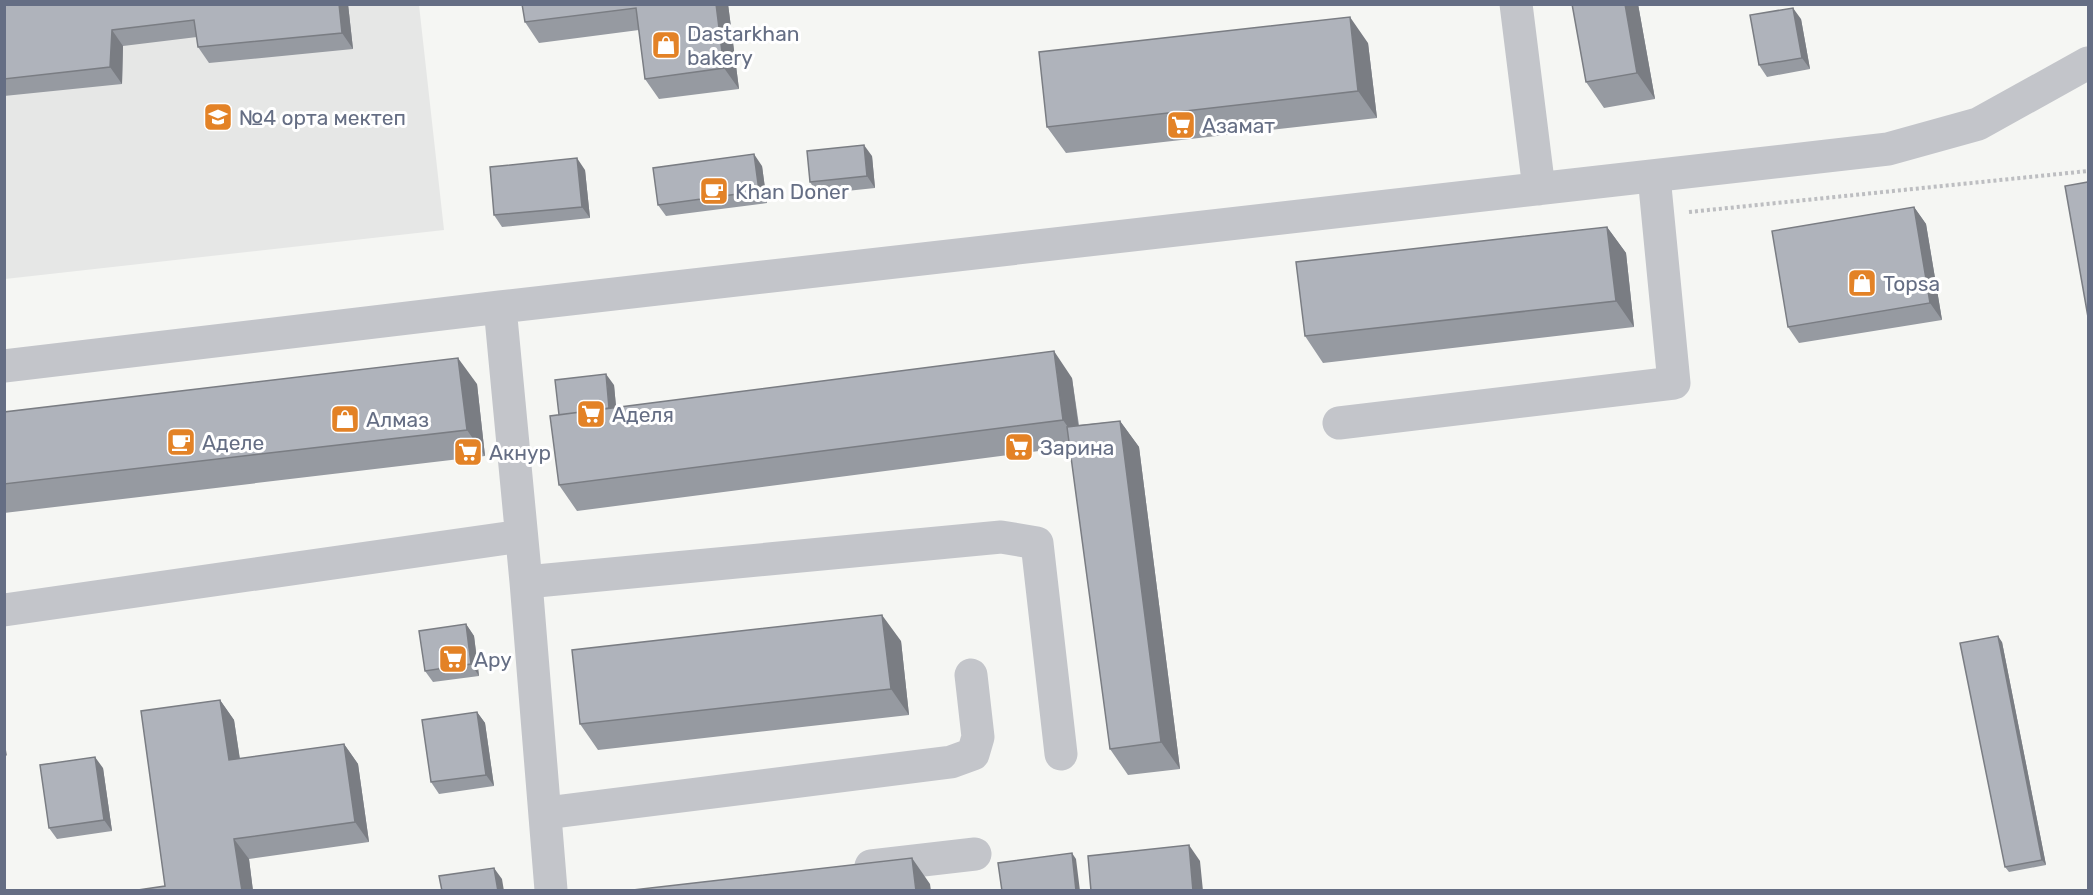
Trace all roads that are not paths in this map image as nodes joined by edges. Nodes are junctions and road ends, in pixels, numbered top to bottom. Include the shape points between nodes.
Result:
1 (1516, 4) edge
2 (2088, 63) edge
3 (1654, 176) junction
4 (1539, 189) junction
5 (500, 308) junction
6 (4, 366) edge
7 (1339, 423) dead end
8 (521, 537) junction
9 (526, 582) junction
10 (4, 610) edge
11 (971, 675) dead end
12 (1061, 754) dead end
13 (546, 813) junction
14 (975, 854) dead end
15 (844, 869) edge
16 (551, 891) edge

1 - 4 street
2 - 3 street via 1978,124 1888,149
3 - 4 street
3 - 7 street via 1674,383
4 - 5 street
5 - 6 street
5 - 8 street
8 - 9 street
8 - 10 street
9 - 12 street via 1001,537 1037,543
9 - 13 street
11 - 13 street via 978,737 973,754 951,762
13 - 16 street
14 - 15 street

